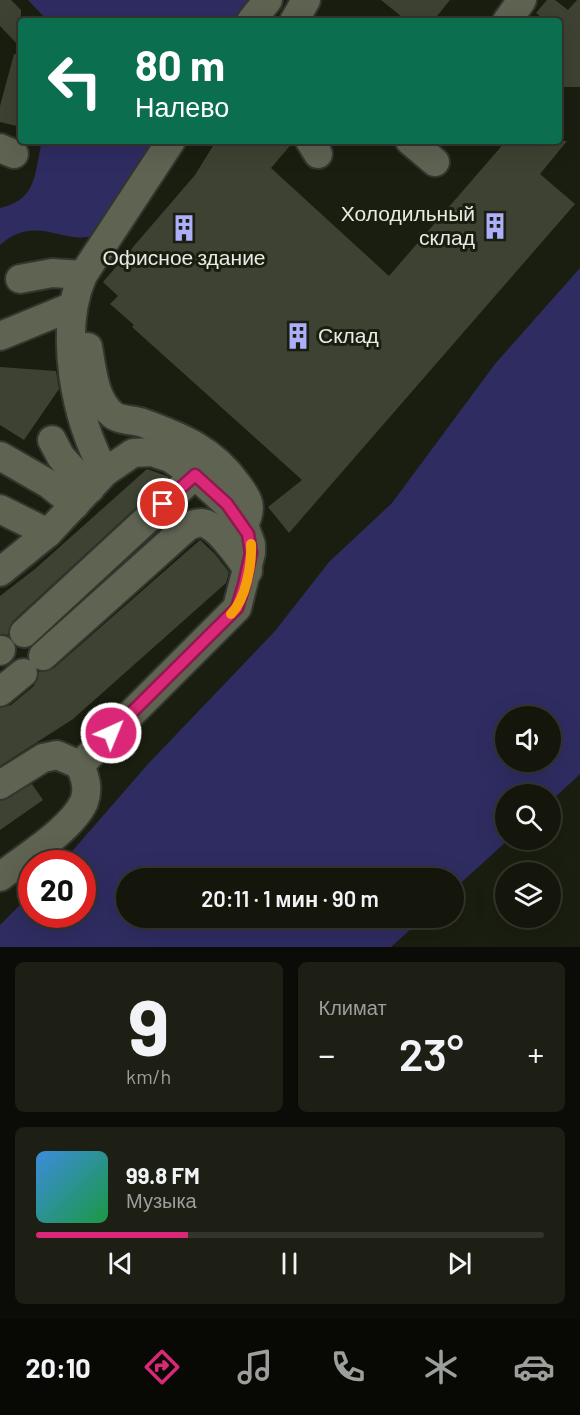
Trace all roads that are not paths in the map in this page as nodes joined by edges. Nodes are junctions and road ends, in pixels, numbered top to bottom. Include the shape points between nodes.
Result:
1 (268, 0) edge
2 (522, 0) edge
3 (253, 18) edge
4 (509, 18) edge
5 (169, 144) edge
6 (414, 144) edge
7 (435, 162) dead end
8 (20, 279) dead end
9 (76, 292) junction
10 (0, 336) edge
11 (52, 440) dead end
12 (0, 456) edge
13 (195, 475) junction
14 (90, 489) junction
15 (0, 509) edge
16 (244, 525) junction
17 (48, 533) junction
18 (248, 571) junction
19 (0, 572) edge
20 (24, 633) dead end
21 (0, 692) edge
22 (80, 765) junction
23 (0, 785) edge
24 (0, 877) edge

1 - 3 lane
2 - 4 lane
5 - 9 lane
6 - 7 lane
8 - 9 lane via 59,272
9 - 10 lane
9 - 14 lane via 73,367 81,419 94,452
9 - 16 lane via 86,312 87,342 100,399 114,416 146,424 210,452 247,497 250,513
11 - 14 lane via 61,457
12 - 14 lane via 50,484
13 - 14 lane via 170,458 152,452 133,453
13 - 16 lane
13 - 20 lane
14 - 17 lane
15 - 17 lane
16 - 18 lane via 251,544
17 - 19 lane
18 - 21 lane via 238,554 208,525 201,522 188,526
18 - 22 lane via 237,608
22 - 23 lane via 57,755 43,758
22 - 24 lane via 86,780 84,801 71,821

